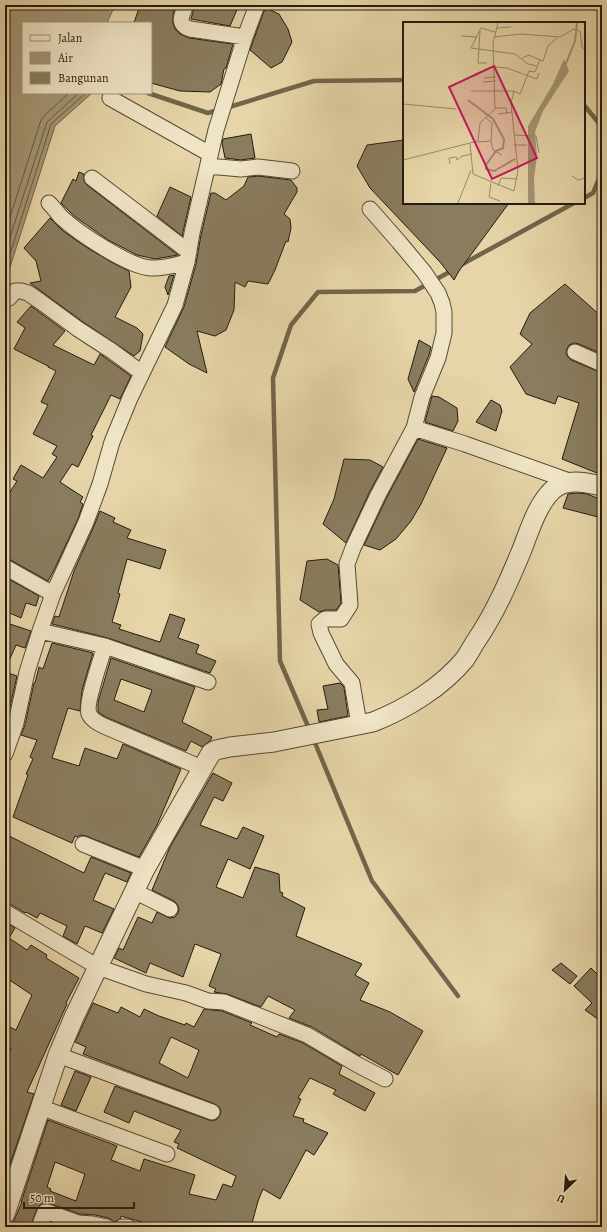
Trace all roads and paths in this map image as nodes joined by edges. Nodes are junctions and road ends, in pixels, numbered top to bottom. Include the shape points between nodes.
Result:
1 (186, 5) edge
2 (257, 5) edge
3 (244, 37) junction
4 (110, 98) dead end
5 (209, 160) junction
6 (292, 171) dead end
7 (92, 178) dead end
8 (50, 203) dead end
9 (370, 209) dead end
10 (188, 257) junction
11 (5, 300) edge
12 (575, 352) dead end
13 (602, 364) edge
14 (142, 373) junction
15 (414, 428) junction
16 (572, 482) junction
17 (602, 486) edge
18 (5, 568) edge
19 (53, 594) junction
20 (40, 631) junction
21 (104, 646) junction
22 (208, 682) dead end
23 (359, 724) junction
24 (5, 754) edge
25 (202, 768) junction
26 (83, 844) dead end
27 (145, 869) junction
28 (134, 891) junction
29 (170, 909) dead end
30 (5, 912) edge
31 (98, 967) junction
32 (58, 1055) junction
33 (385, 1079) dead end
34 (40, 1107) junction
35 (212, 1112) dead end
36 (167, 1154) dead end
37 (5, 1214) edge
38 (39, 1227) edge
39 (107, 1227) edge
40 (122, 1227) edge
41 (128, 1227) edge

1 - 3 street via 181,20 186,27
2 - 3 street
3 - 5 street
4 - 5 street
5 - 6 street via 241,169 258,167
5 - 10 street
7 - 10 street
8 - 10 street via 76,229 136,264 158,268
9 - 15 street via 424,272 442,303 444,333
10 - 14 street via 172,310
11 - 14 street via 15,291 28,293
12 - 13 street
14 - 19 street via 112,442 86,522
15 - 16 street
15 - 23 street via 378,495 347,564 350,605 341,619 325,619 318,624 336,664 352,683
16 - 17 street
16 - 23 street via 554,489 536,514 490,620 464,659 447,677 419,699 386,717
18 - 19 street
19 - 20 street
20 - 21 street
20 - 24 street via 27,672 16,723
21 - 22 street
21 - 25 street via 88,708 94,721
23 - 25 street via 274,742 216,750 211,753
25 - 27 street
26 - 27 street
27 - 28 street
28 - 29 street
28 - 31 street
30 - 31 street
31 - 32 street
31 - 33 street via 146,984 208,1001 224,1002 306,1035
32 - 34 street
32 - 35 street
34 - 36 street
34 - 37 street
38 - 39 street via 45,1212 78,1223
40 - 41 street

